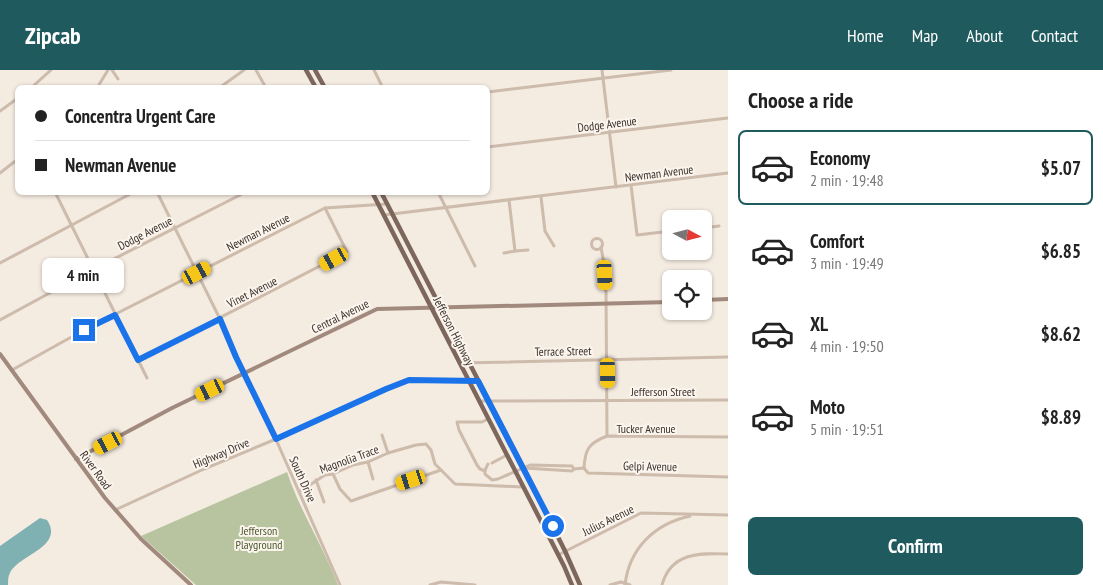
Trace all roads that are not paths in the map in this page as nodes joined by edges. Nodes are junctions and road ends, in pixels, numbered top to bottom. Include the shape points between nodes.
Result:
1 (51, 70) edge
2 (108, 70) edge
3 (112, 70) edge
4 (244, 70) edge
5 (256, 70) edge
6 (306, 70) edge
7 (315, 70) edge
8 (374, 70) edge
9 (602, 70) edge
10 (671, 70) edge
11 (603, 78) junction
12 (118, 79) dead end
13 (34, 85) edge
14 (99, 85) edge
15 (223, 85) edge
16 (264, 85) edge
17 (314, 85) edge
18 (323, 85) edge
19 (382, 85) edge
20 (490, 92) edge
21 (15, 100) edge
22 (0, 111) edge
23 (728, 118) edge
24 (609, 132) junction
25 (490, 147) edge
26 (15, 161) edge
27 (0, 173) edge
28 (728, 173) edge
29 (631, 185) junction
30 (616, 187) junction
31 (57, 195) edge
32 (128, 195) edge
33 (158, 195) edge
34 (240, 195) edge
35 (373, 195) edge
36 (382, 195) edge
37 (439, 195) edge
38 (541, 197) junction
39 (509, 200) junction
40 (387, 204) junction
41 (378, 205) junction
42 (325, 208) junction
43 (445, 208) junction
44 (392, 214) junction
45 (384, 216) junction
46 (71, 226) junction
47 (719, 226) dead end
48 (712, 227) edge
49 (174, 228) junction
50 (662, 232) edge
51 (554, 246) dead end
52 (601, 247) dead end
53 (528, 250) dead end
54 (515, 251) junction
55 (504, 252) dead end
56 (0, 263) edge
57 (475, 266) dead end
58 (92, 270) junction
59 (197, 273) junction
60 (728, 299) edge
61 (712, 300) edge
62 (662, 302) edge
63 (606, 304) junction
64 (431, 308) junction
65 (440, 308) junction
66 (115, 315) junction
67 (220, 319) junction
68 (0, 320) edge
69 (0, 354) edge
70 (728, 357) edge
71 (607, 359) junction
72 (138, 360) junction
73 (468, 362) junction
74 (459, 363) junction
75 (12, 370) junction
76 (244, 374) junction
77 (147, 378) dead end
78 (478, 381) junction
79 (469, 382) junction
80 (479, 400) junction
81 (488, 400) junction
82 (608, 400) junction
83 (728, 400) edge
84 (488, 419) junction
85 (382, 435) dead end
86 (607, 436) junction
87 (728, 437) edge
88 (276, 439) junction
89 (388, 453) junction
90 (507, 455) junction
91 (76, 460) junction
92 (368, 462) junction
93 (524, 468) junction
94 (584, 468) junction
95 (441, 470) junction
96 (485, 472) junction
97 (516, 472) junction
98 (333, 474) junction
99 (728, 477) edge
100 (373, 479) dead end
101 (316, 480) junction
102 (524, 487) junction
103 (299, 492) junction
104 (324, 502) dead end
105 (115, 510) junction
106 (695, 514) junction
107 (728, 515) edge
108 (565, 551) junction
109 (728, 554) edge
110 (558, 555) junction
111 (191, 585) edge
112 (340, 585) edge
113 (430, 585) edge
114 (475, 585) edge
115 (572, 585) edge
116 (580, 585) edge
117 (610, 585) edge
118 (625, 585) edge
119 (630, 585) edge
120 (662, 585) edge

1 - 13 street
2 - 14 street
3 - 12 street
4 - 15 street
5 - 16 street
6 - 17 main road
7 - 18 main road
8 - 19 street
9 - 11 street
10 - 11 street
11 - 20 street
11 - 24 street
21 - 22 street
23 - 24 street, Dodge Avenue
24 - 25 street, Dodge Avenue
24 - 30 street
26 - 27 street
28 - 29 street, Newman Avenue
29 - 30 street, Newman Avenue
29 - 50 street via 637,235
30 - 38 street, Newman Avenue
31 - 46 street
32 - 46 street
33 - 49 street, South Drive
34 - 49 street, Dodge Avenue
35 - 41 main road, Jefferson Highway
36 - 40 main road, Jefferson Highway
37 - 43 street
38 - 39 street, Newman Avenue
38 - 51 street via 545,231
39 - 43 street, Newman Avenue
39 - 54 street
40 - 41 street, Newman Avenue
40 - 44 main road, Jefferson Highway
41 - 42 street, Newman Avenue
41 - 45 main road, Jefferson Highway
42 - 59 street, Newman Avenue
42 - 67 street, Vinet Avenue via 346,252
43 - 44 street, Newman Avenue
43 - 57 street
44 - 45 street, Newman Avenue
44 - 65 main road, Jefferson Highway
45 - 64 main road, Jefferson Highway
46 - 56 street
46 - 58 street
47 - 48 street
49 - 58 street, Dodge Avenue
49 - 59 street, South Drive
52 - 63 street
53 - 54 street
54 - 55 street
58 - 66 street
58 - 68 street, Dodge Avenue
59 - 66 street, Newman Avenue
59 - 67 street, South Drive
60 - 61 main road
62 - 63 main road, Central Avenue
63 - 65 main road, Central Avenue
63 - 71 street
64 - 65 main road, Central Avenue
64 - 74 main road, Jefferson Highway
64 - 76 main road, Central Avenue via 377,309
65 - 73 main road, Jefferson Highway
66 - 72 street
66 - 75 street, Newman Avenue
67 - 72 street, Vinet Avenue
67 - 76 street, South Drive
69 - 75 main road, River Road
70 - 71 street, Terrace Street
71 - 73 street, Terrace Street
71 - 82 street
72 - 77 street
73 - 74 street, Terrace Street
73 - 78 main road, Jefferson Highway
74 - 79 main road, Jefferson Highway
75 - 91 main road, River Road
76 - 88 street, South Drive
76 - 91 main road, Central Avenue via 148,420
78 - 79 street, Highway Drive
78 - 81 main road, Jefferson Highway
79 - 80 main road, Jefferson Highway
79 - 88 street, Highway Drive via 409,380
80 - 81 street, Jefferson Street
80 - 84 main road, Jefferson Highway
81 - 82 street, Jefferson Street
81 - 93 main road, Jefferson Highway
82 - 83 street, Jefferson Street
82 - 86 street
84 - 90 main road, Jefferson Highway
84 - 96 street via 457,422 472,456
85 - 89 street, Magnolia Trace
86 - 87 street, Tucker Avenue
86 - 94 street, Tucker Avenue via 591,445 585,456
88 - 103 street, South Drive
88 - 105 street, Highway Drive
89 - 92 street, Magnolia Trace
89 - 95 street via 426,444
90 - 96 street via 490,464
90 - 97 main road, Jefferson Highway
91 - 105 main road, River Road
92 - 98 street, Magnolia Trace
92 - 100 street
93 - 94 street, Gelpi Avenue via 572,471
93 - 97 street, Gelpi Avenue
93 - 108 main road, Jefferson Highway
94 - 99 street, Gelpi Avenue via 588,472
95 - 98 street via 351,501
95 - 102 street via 455,484
96 - 97 street, Gelpi Avenue via 492,480
97 - 102 main road, Jefferson Highway
98 - 101 street, Magnolia Trace
101 - 103 street, Magnolia Trace
101 - 104 street
102 - 110 main road, Jefferson Highway
103 - 112 street, South Drive
105 - 111 main road, River Road
106 - 107 street, Julius Avenue
106 - 108 street, Julius Avenue via 641,513
106 - 118 street via 668,523 637,549
108 - 110 street, Julius Avenue
108 - 116 main road, Jefferson Highway
109 - 120 street via 688,556 669,570
110 - 115 main road, Jefferson Highway
113 - 114 street via 440,582
117 - 118 street via 621,582
118 - 119 street

